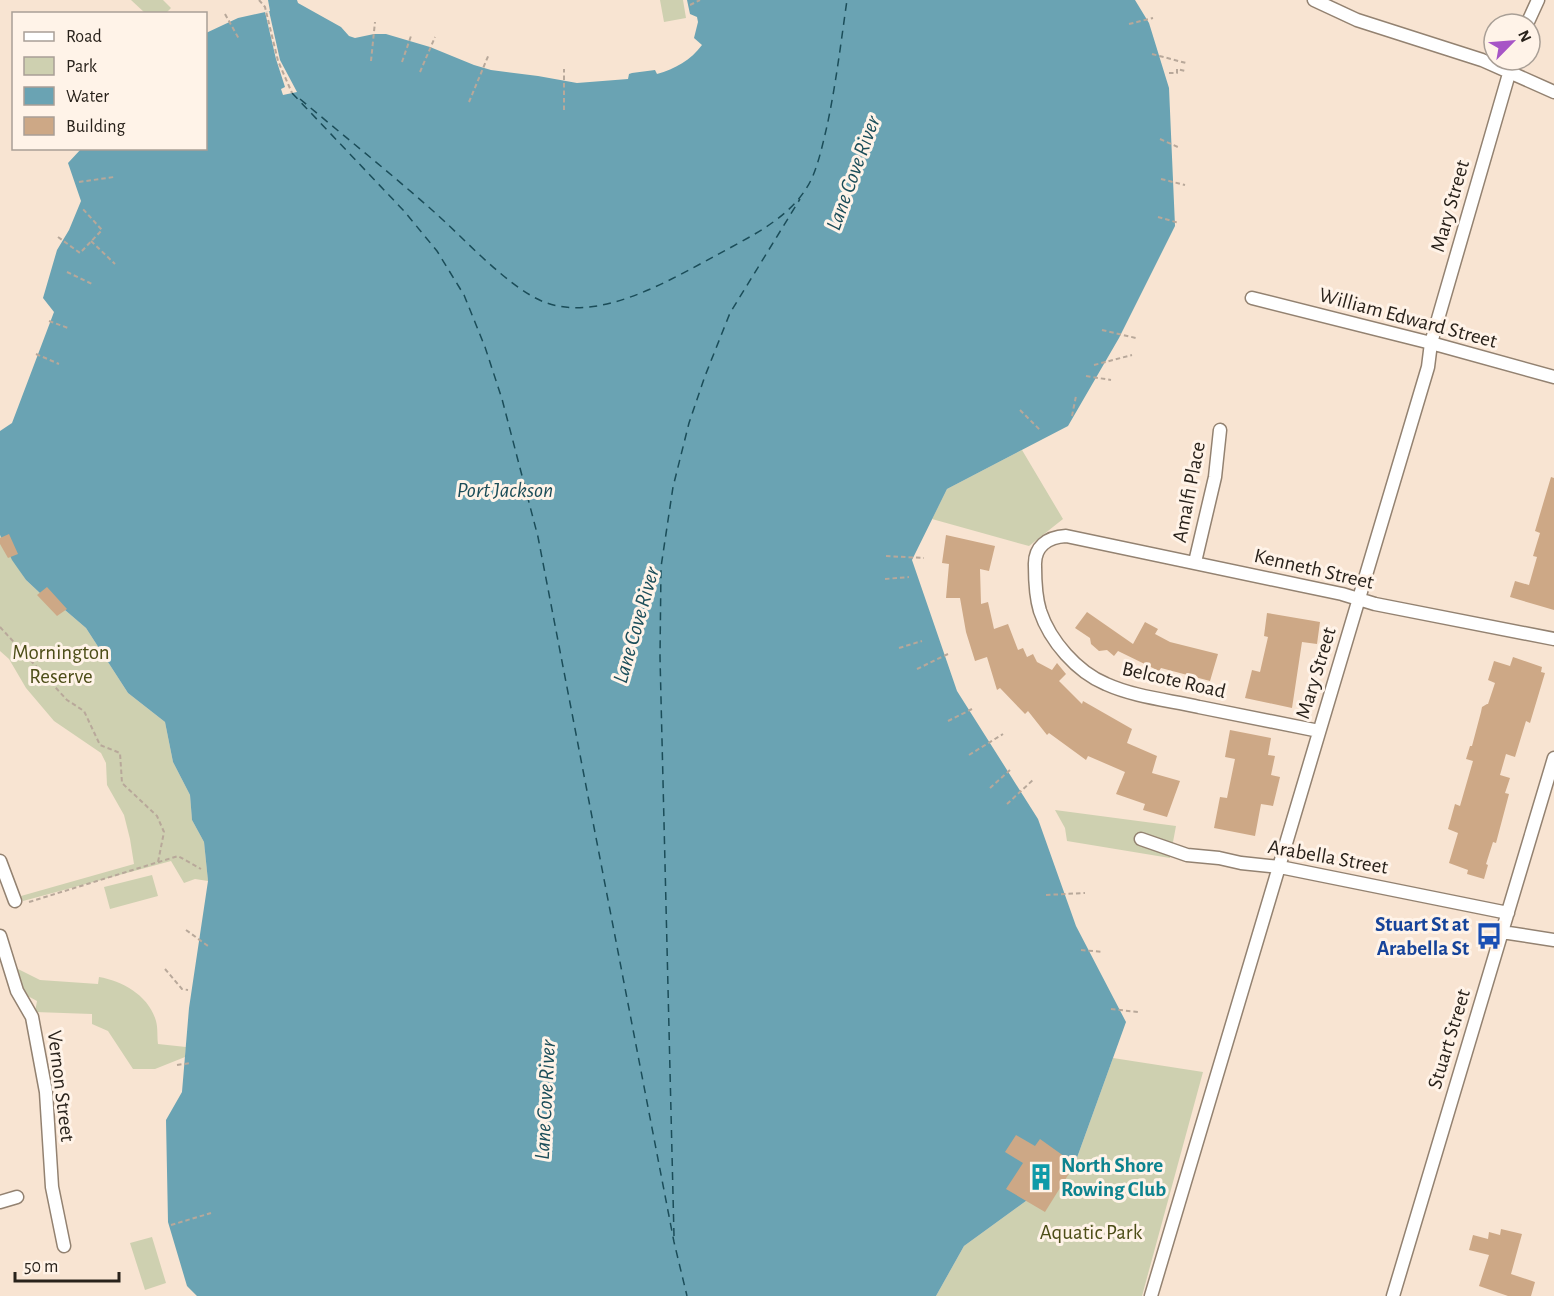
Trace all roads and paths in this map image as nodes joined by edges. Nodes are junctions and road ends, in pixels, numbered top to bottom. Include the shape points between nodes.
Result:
1 (259, 0) edge
2 (700, 0) edge
3 (1315, 0) edge
4 (690, 5) dead end
5 (225, 14) dead end
6 (1153, 18) dead end
7 (375, 22) dead end
8 (1130, 24) dead end
9 (411, 36) dead end
10 (435, 37) dead end
11 (239, 39) dead end
12 (489, 54) dead end
13 (1152, 54) dead end
14 (371, 61) dead end
15 (402, 62) dead end
16 (1186, 63) dead end
17 (564, 69) dead end
18 (1185, 71) dead end
19 (420, 72) dead end
20 (1509, 73) junction
21 (1169, 74) dead end
22 (1554, 92) edge
23 (292, 93) dead end
24 (469, 102) dead end
25 (564, 110) dead end
26 (1160, 139) dead end
27 (1180, 148) dead end
28 (114, 177) dead end
29 (1161, 179) dead end
30 (79, 182) dead end
31 (1185, 185) dead end
32 (82, 208) dead end
33 (1158, 217) dead end
34 (1179, 223) dead end
35 (58, 237) dead end
36 (91, 241) junction
37 (115, 264) dead end
38 (66, 272) dead end
39 (94, 285) dead end
40 (1252, 297) dead end
41 (49, 321) dead end
42 (68, 328) dead end
43 (1102, 330) dead end
44 (1136, 338) dead end
45 (1431, 343) junction
46 (36, 354) dead end
47 (1132, 355) dead end
48 (59, 364) dead end
49 (1094, 365) dead end
50 (1086, 376) dead end
51 (1554, 377) edge
52 (1111, 380) dead end
53 (1076, 396) dead end
54 (1020, 410) dead end
55 (1072, 416) dead end
56 (1220, 430) dead end
57 (1041, 431) dead end
58 (1066, 536) joint
59 (886, 556) dead end
60 (924, 558) dead end
61 (1196, 562) junction
62 (909, 577) dead end
63 (885, 579) dead end
64 (1358, 599) junction
65 (0, 627) edge
66 (1554, 639) edge
67 (922, 641) dead end
68 (899, 648) dead end
69 (948, 654) dead end
70 (917, 669) dead end
71 (972, 709) dead end
72 (948, 721) dead end
73 (1319, 731) junction
74 (1003, 734) dead end
75 (969, 755) dead end
76 (1554, 758) edge
77 (1010, 770) dead end
78 (1034, 779) dead end
79 (990, 788) dead end
80 (1549, 791) edge
81 (1007, 804) dead end
82 (1141, 839) dead end
83 (0, 861) edge
84 (158, 862) junction
85 (1280, 867) junction
86 (201, 868) dead end
87 (1085, 893) dead end
88 (1046, 895) dead end
89 (19, 903) joint
90 (1508, 913) junction
91 (186, 930) dead end
92 (1502, 932) junction
93 (0, 936) edge
94 (1554, 940) edge
95 (208, 946) dead end
96 (1080, 950) dead end
97 (1103, 952) dead end
98 (165, 969) dead end
99 (188, 990) dead end
100 (1111, 1010) dead end
101 (1138, 1012) dead end
102 (191, 1063) dead end
103 (177, 1065) dead end
104 (17, 1197) dead end
105 (0, 1202) edge
106 (211, 1214) dead end
107 (171, 1225) dead end
108 (64, 1246) dead end
109 (1151, 1296) edge
110 (1392, 1296) edge

1 - 23 path via 265,7 278,61
2 - 4 path
3 - 20 street via 1357,20 1482,60
5 - 11 path
6 - 8 path
7 - 14 path
9 - 15 path
10 - 19 path
12 - 24 path
13 - 16 path
17 - 25 path
18 - 21 path via 1177,69 1177,73
20 - 22 street
20 - 45 street, Mary Street
26 - 27 path
28 - 30 path
29 - 31 path
32 - 36 path via 102,230
33 - 34 path
35 - 36 path via 80,253
36 - 37 path
38 - 39 path
40 - 45 street, William Edward Street
41 - 42 path
43 - 44 path
45 - 51 street, William Edward Street
45 - 64 street, Mary Street via 1428,367
46 - 48 path
47 - 49 path
50 - 52 path
53 - 55 path
54 - 57 path
56 - 61 street, Amalfi Place via 1215,477
58 - 61 street, Kenneth Street
58 - 73 street, Belcote Road via 1046,541 1036,552 1035,579 1040,612 1058,645 1080,668 1104,684 1137,694
59 - 60 path
61 - 64 street, Kenneth Street
62 - 63 path
64 - 66 street, Kenneth Street
64 - 73 street, Mary Street
65 - 84 path via 67,700 84,711 100,746 120,753 122,783 157,816 164,832
67 - 68 path
69 - 70 path
71 - 72 path
73 - 85 street, Mary Street
74 - 75 path
76 - 80 street, Stuart Street
77 - 79 path
78 - 81 path
80 - 90 street, Stuart Street
82 - 85 street, Arabella Street via 1187,855
83 - 89 street
84 - 86 path via 178,856
84 - 89 path
85 - 90 street, Arabella Street
85 - 109 street, Mary Street
87 - 88 path
90 - 92 street, Stuart Street
91 - 95 path
92 - 94 street
92 - 110 street, Stuart Street
93 - 108 street, Vernon Street via 17,991 32,1017 46,1092 52,1187
96 - 97 path
98 - 99 path
100 - 101 path
102 - 103 path
104 - 105 street
106 - 107 path

